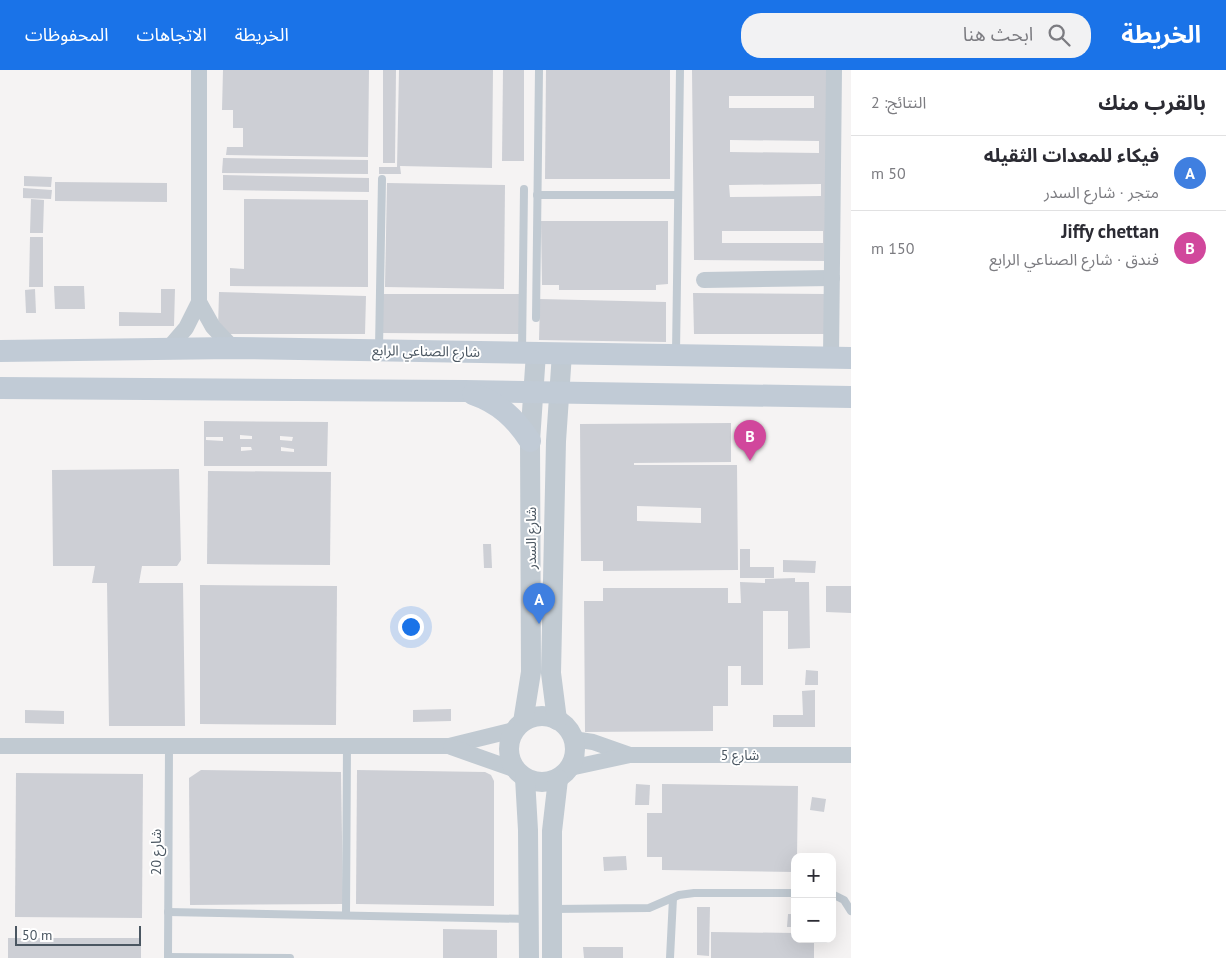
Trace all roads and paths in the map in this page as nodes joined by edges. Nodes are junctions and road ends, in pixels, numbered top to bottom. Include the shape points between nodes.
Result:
1 (199, 70) edge
2 (539, 70) edge
3 (680, 70) edge
4 (834, 70) edge
5 (382, 179) dead end
6 (524, 189) dead end
7 (538, 195) junction
8 (678, 195) junction
9 (832, 278) junction
10 (704, 280) dead end
11 (199, 302) junction
12 (536, 318) dead end
13 (233, 348) junction
14 (168, 349) junction
15 (379, 350) junction
16 (0, 351) edge
17 (529, 353) junction
18 (562, 353) junction
19 (676, 355) junction
20 (841, 358) edge
21 (0, 388) edge
22 (465, 391) junction
23 (534, 392) junction
24 (559, 393) junction
25 (851, 397) edge
26 (530, 441) junction
27 (557, 720) junction
28 (519, 726) junction
29 (573, 739) junction
30 (0, 746) edge
31 (347, 746) junction
32 (448, 746) junction
33 (169, 747) junction
34 (630, 755) junction
35 (851, 755) edge
36 (564, 773) junction
37 (520, 774) junction
38 (791, 892) edge
39 (836, 896) edge
40 (673, 898) junction
41 (552, 909) junction
42 (851, 911) edge
43 (168, 912) junction
44 (346, 915) junction
45 (529, 919) junction
46 (168, 957) edge
47 (290, 958) edge
48 (529, 958) edge
49 (552, 958) edge
50 (670, 958) edge

1 - 11 street
2 - 7 lane
3 - 8 lane
4 - 9 street
5 - 15 lane
6 - 17 lane
7 - 8 lane
7 - 12 lane
8 - 19 lane
9 - 10 street
9 - 20 street
11 - 13 street via 213,327
11 - 14 street via 186,328
13 - 14 main road, شارع الصناعي الرابع
13 - 15 main road, شارع الصناعي الرابع
14 - 16 main road, شارع الصناعي الرابع
15 - 17 main road, شارع الصناعي الرابع
17 - 18 main road, شارع الصناعي الرابع
17 - 23 street, شارع السدر
18 - 19 main road, شارع الصناعي الرابع
18 - 24 street, شارع السدر
19 - 20 main road, شارع الصناعي الرابع
21 - 22 main road
22 - 23 main road
22 - 26 main road via 504,409
23 - 24 main road
23 - 26 street, شارع السدر
24 - 25 main road
24 - 27 street, شارع السدر via 551,672
26 - 28 street, شارع السدر via 531,672
27 - 28 street via 540,716
27 - 29 street
28 - 32 street
28 - 37 street via 509,743 510,758
29 - 34 street, شارع 5 via 593,742
29 - 36 street via 575,749
30 - 33 street
31 - 32 street
31 - 33 street
31 - 44 lane
32 - 37 street
33 - 43 lane, شارع 20
34 - 35 street, شارع 5
34 - 36 street, شارع 5
36 - 37 street via 547,782 536,782
36 - 41 street via 553,814
37 - 45 street via 528,830
38 - 40 lane via 694,893
39 - 42 lane via 844,900
40 - 41 lane via 643,909
40 - 50 lane
41 - 49 street
43 - 44 lane
43 - 46 lane, شارع 20
44 - 45 lane
45 - 48 street
46 - 47 lane

